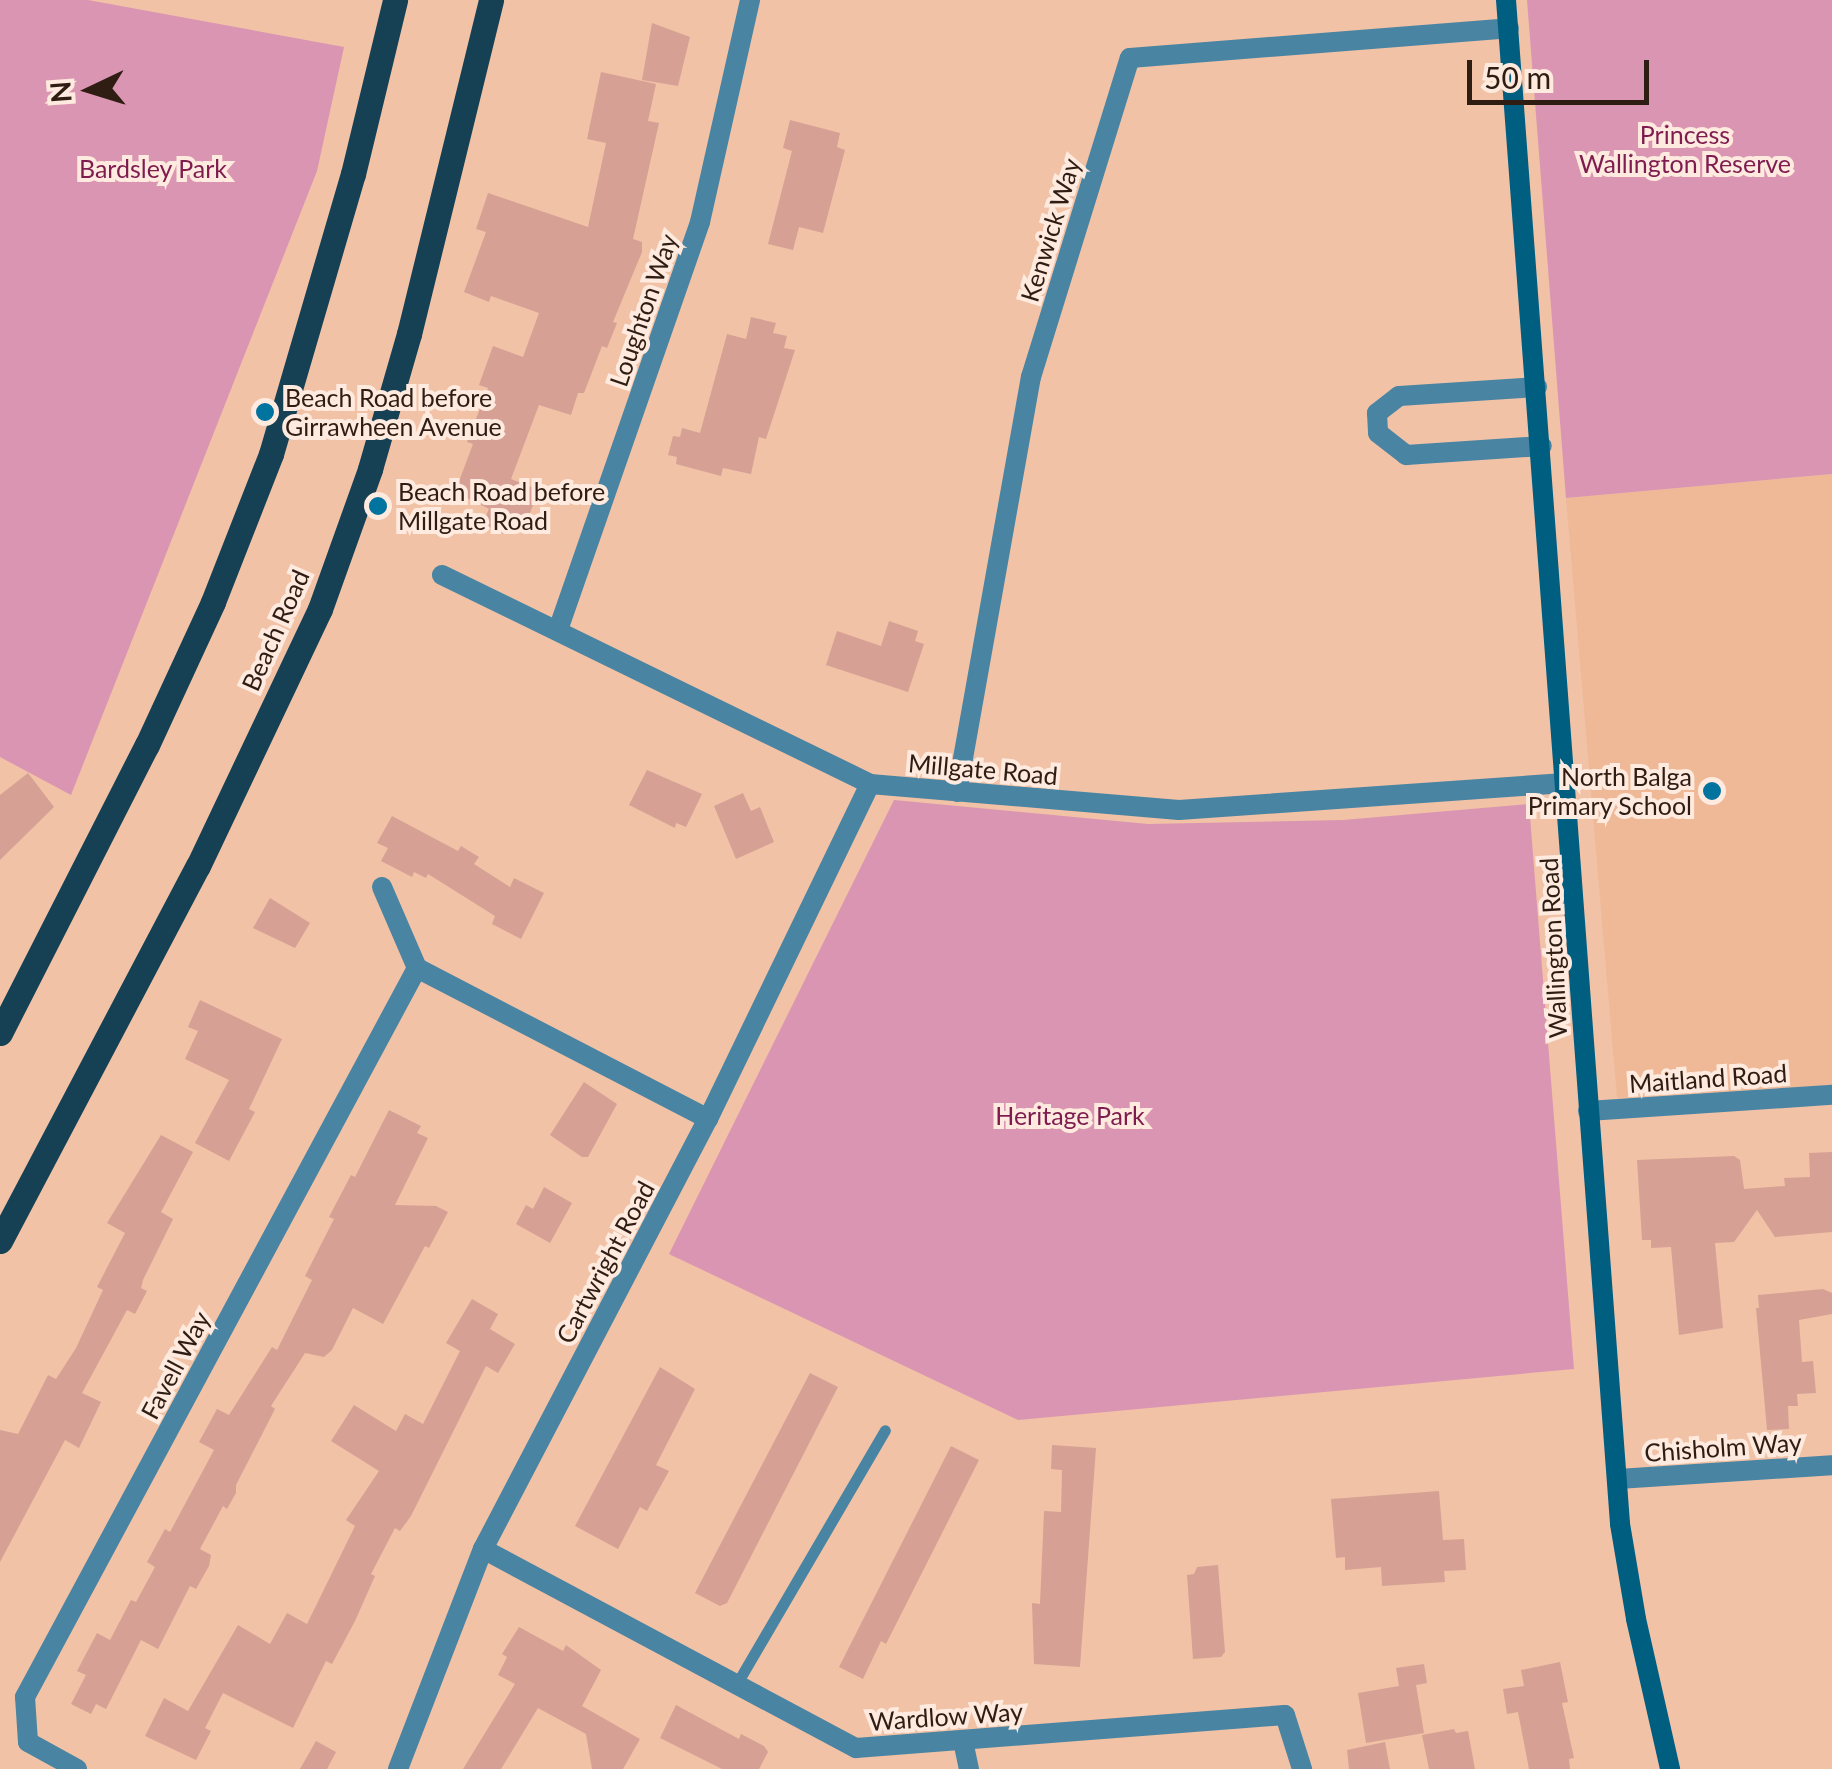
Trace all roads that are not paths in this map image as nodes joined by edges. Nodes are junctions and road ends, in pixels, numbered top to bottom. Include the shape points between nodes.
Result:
1 (395, 0) edge
2 (491, 0) edge
3 (750, 0) edge
4 (1506, 0) edge
5 (1508, 28) junction
6 (1537, 386) junction
7 (1542, 446) junction
8 (442, 576) dead end
9 (558, 630) junction
10 (1568, 783) junction
11 (870, 784) junction
12 (957, 792) junction
13 (382, 887) dead end
14 (418, 968) junction
15 (0, 1033) edge
16 (1832, 1095) edge
17 (1588, 1112) junction
18 (708, 1119) junction
19 (0, 1241) edge
20 (885, 1430) dead end
21 (1832, 1465) edge
22 (1618, 1479) junction
23 (483, 1548) junction
24 (736, 1686) junction
25 (963, 1741) junction
26 (78, 1769) edge
27 (398, 1769) edge
28 (969, 1769) edge
29 (1302, 1769) edge
30 (1670, 1769) edge

1 - 15 main road via 272,454 147,745
2 - 19 main road, Beach Road via 409,334 320,609 198,866
3 - 9 street, Loughton Way via 700,222
4 - 5 street, Wallington Road
5 - 6 street, Wallington Road
5 - 12 street, Kenwick Way via 1130,58 1031,377
6 - 7 street, Wallington Road
6 - 7 street via 1400,396 1376,413 1378,434 1406,455
7 - 10 street, Wallington Road
8 - 9 street, Millgate Road
9 - 11 street, Millgate Road
10 - 12 street, Millgate Road via 1180,810
10 - 17 street, Wallington Road
11 - 12 street, Millgate Road
11 - 18 street, Cartwright Road
13 - 14 street
14 - 18 street
14 - 26 street, Favell Way via 24,1698 28,1742
16 - 17 street, Maitland Road
17 - 22 street, Wallington Road
18 - 23 street, Cartwright Road
20 - 24 lane
21 - 22 street, Chisholm Way
22 - 30 street, Wallington Road via 1636,1619
23 - 24 street, Wardlow Way
23 - 27 street, Cartwright Road
24 - 25 street, Wardlow Way via 856,1748
25 - 28 street
25 - 29 street, Wardlow Way via 1285,1715

